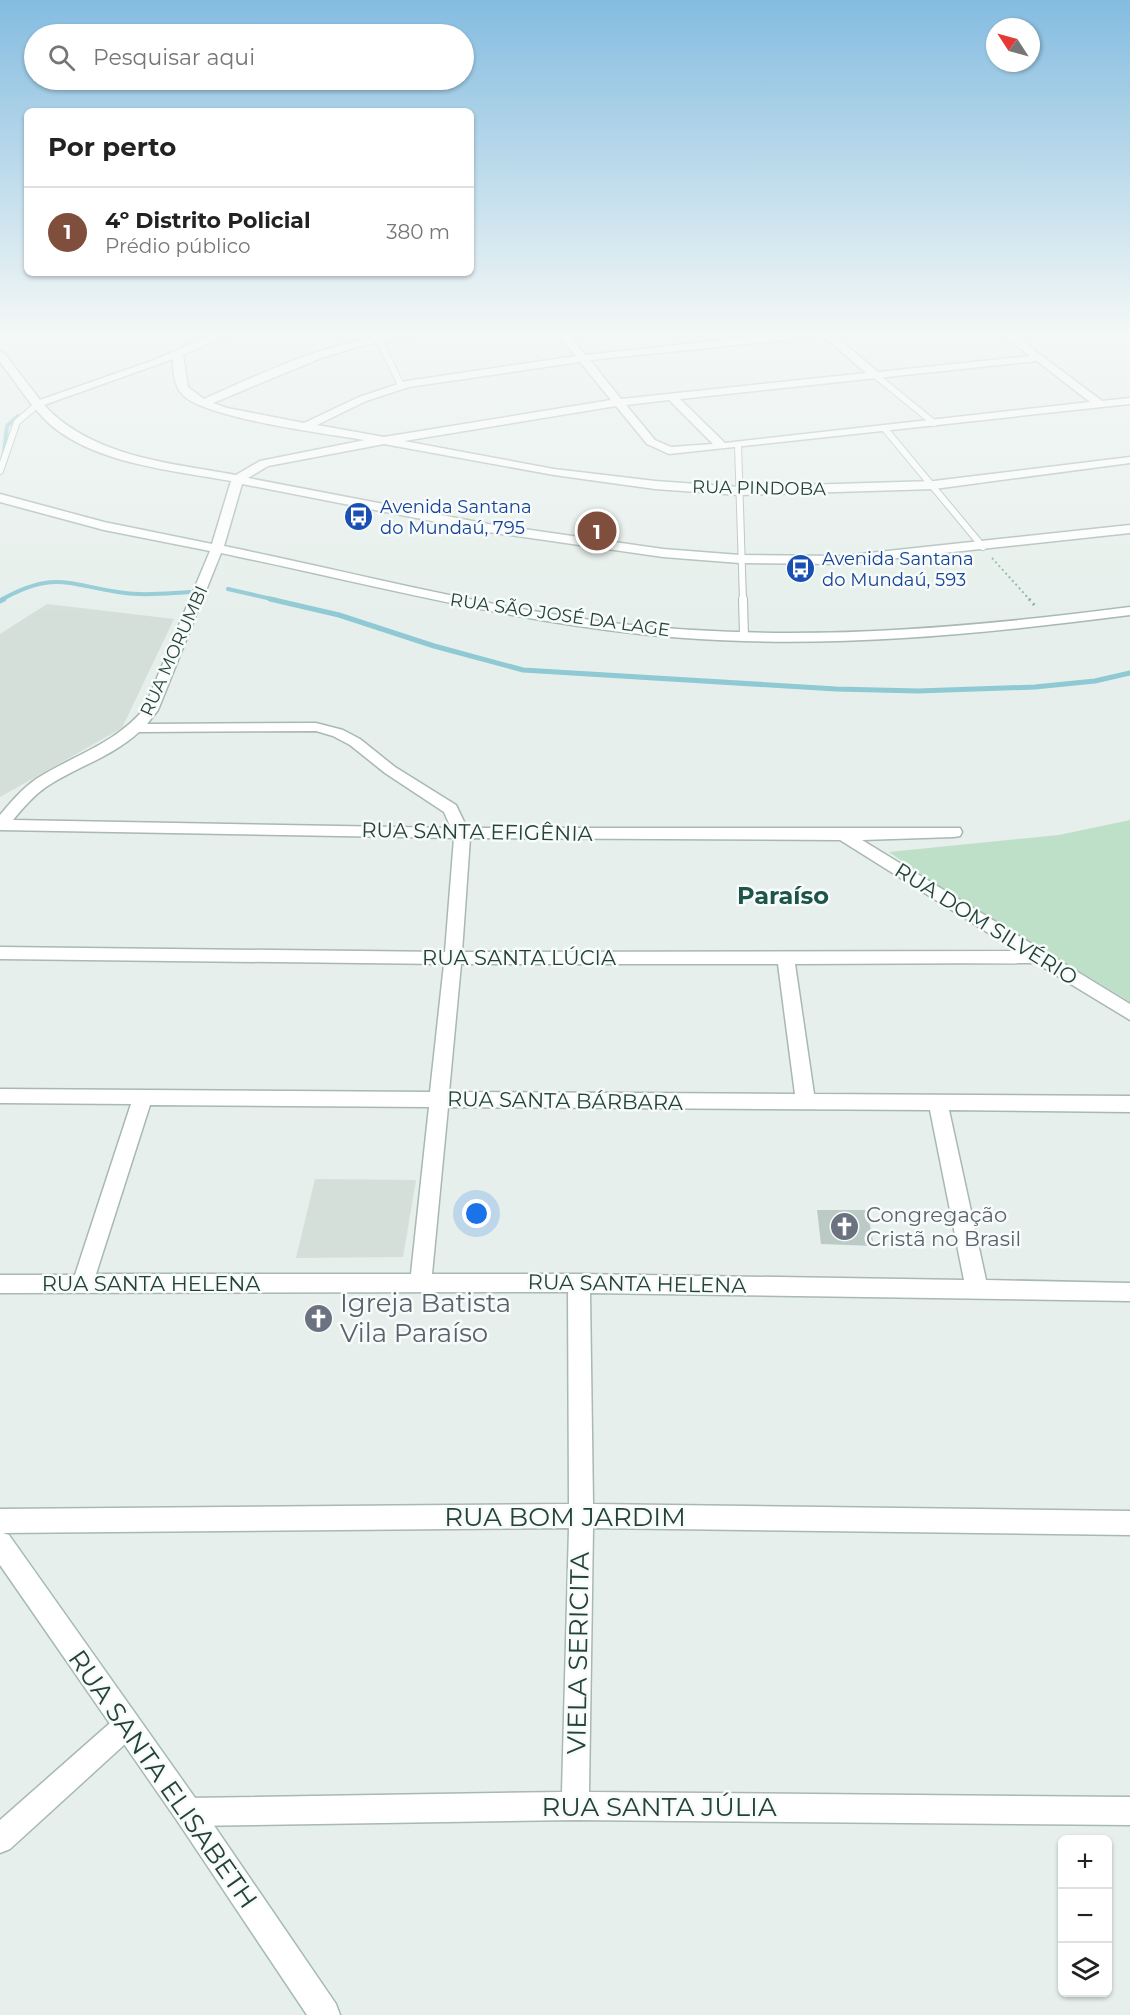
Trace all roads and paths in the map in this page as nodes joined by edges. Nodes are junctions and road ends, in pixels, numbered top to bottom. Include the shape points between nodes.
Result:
1 (15, 428) edge
2 (63, 428) edge
3 (317, 428) edge
4 (456, 428) edge
5 (640, 428) edge
6 (703, 428) edge
7 (893, 428) edge
8 (885, 429) junction
9 (381, 440) junction
10 (738, 445) junction
11 (722, 447) junction
12 (1130, 460) edge
13 (0, 471) edge
14 (238, 479) junction
15 (934, 485) junction
16 (739, 491) junction
17 (0, 498) edge
18 (1130, 529) edge
19 (983, 547) junction
20 (217, 548) junction
21 (740, 559) junction
22 (1130, 611) edge
23 (1050, 622) junction
24 (744, 637) junction
25 (138, 728) junction
26 (0, 825) edge
27 (954, 832) dead end
28 (462, 833) junction
29 (843, 835) junction
30 (0, 953) edge
31 (1039, 957) junction
32 (453, 958) junction
33 (786, 959) junction
34 (1130, 1012) edge
35 (0, 1095) edge
36 (143, 1097) junction
37 (438, 1100) junction
38 (806, 1103) junction
39 (938, 1104) junction
40 (1130, 1104) edge
41 (421, 1283) junction
42 (579, 1283) junction
43 (0, 1284) edge
44 (82, 1284) junction
45 (977, 1289) junction
46 (1130, 1292) edge
47 (581, 1516) junction
48 (0, 1521) edge
49 (1130, 1523) edge
50 (0, 1544) edge
51 (127, 1725) junction
52 (575, 1806) junction
53 (1130, 1811) edge
54 (188, 1812) junction
55 (0, 1839) edge
56 (325, 2015) edge

1 - 13 lane
2 - 14 street via 98,447 134,459
3 - 9 street, RUA PINDOBA
4 - 9 street
5 - 11 street via 660,448 680,452
6 - 11 street
7 - 8 street
8 - 10 street
8 - 15 lane
9 - 14 street via 264,463
9 - 16 street, RUA PINDOBA via 554,472
10 - 11 street
10 - 16 lane
12 - 15 street, RUA PINDOBA
14 - 20 street, RUA MORUMBI
14 - 21 street via 566,541
15 - 16 street, RUA PINDOBA
15 - 19 lane
16 - 21 lane
17 - 20 street, RUA SÃO JOSÉ DA LAGE via 82,521
18 - 19 street
19 - 21 street via 841,560
19 - 23 path
20 - 24 street, RUA SÃO JOSÉ DA LAGE via 459,602 541,616 645,630
20 - 25 street, RUA MORUMBI via 151,710
21 - 24 lane
22 - 23 street, RUA SÃO JOSÉ DA LAGE
23 - 24 street, RUA SÃO JOSÉ DA LAGE via 948,632
25 - 26 street, RUA MORUMBI via 123,740 43,782
25 - 28 street via 316,727 338,733 450,810
26 - 28 street, RUA SANTA EFIGÊNIA
27 - 29 street, RUA SANTA EFIGÊNIA
28 - 29 street, RUA SANTA EFIGÊNIA
28 - 32 street
29 - 31 street, RUA DOM SILVÉRIO
30 - 32 street, RUA SANTA LÚCIA
31 - 33 street, RUA SANTA LÚCIA
31 - 34 street, RUA DOM SILVÉRIO
32 - 33 street, RUA SANTA LÚCIA
32 - 37 street
33 - 38 street
35 - 36 street, RUA SANTA BÁRBARA
36 - 37 street, RUA SANTA BÁRBARA
36 - 44 street
37 - 38 street, RUA SANTA BÁRBARA
37 - 41 street
38 - 39 street, RUA SANTA BÁRBARA
39 - 40 street, RUA SANTA BÁRBARA
39 - 45 street
41 - 42 street, RUA SANTA HELENA
41 - 44 street, RUA SANTA HELENA
42 - 45 street, RUA SANTA HELENA
42 - 47 street, VIELA SERICITA
43 - 44 street, RUA SANTA HELENA
45 - 46 street, RUA SANTA HELENA
47 - 48 street, RUA BOM JARDIM
47 - 49 street, RUA BOM JARDIM
47 - 52 street, VIELA SERICITA
50 - 51 street, RUA SANTA ELISABETH
51 - 54 street, RUA SANTA ELISABETH
51 - 55 street
52 - 53 street, RUA SANTA JÚLIA
52 - 54 street, RUA SANTA JÚLIA
54 - 56 street, RUA SANTA ELISABETH

